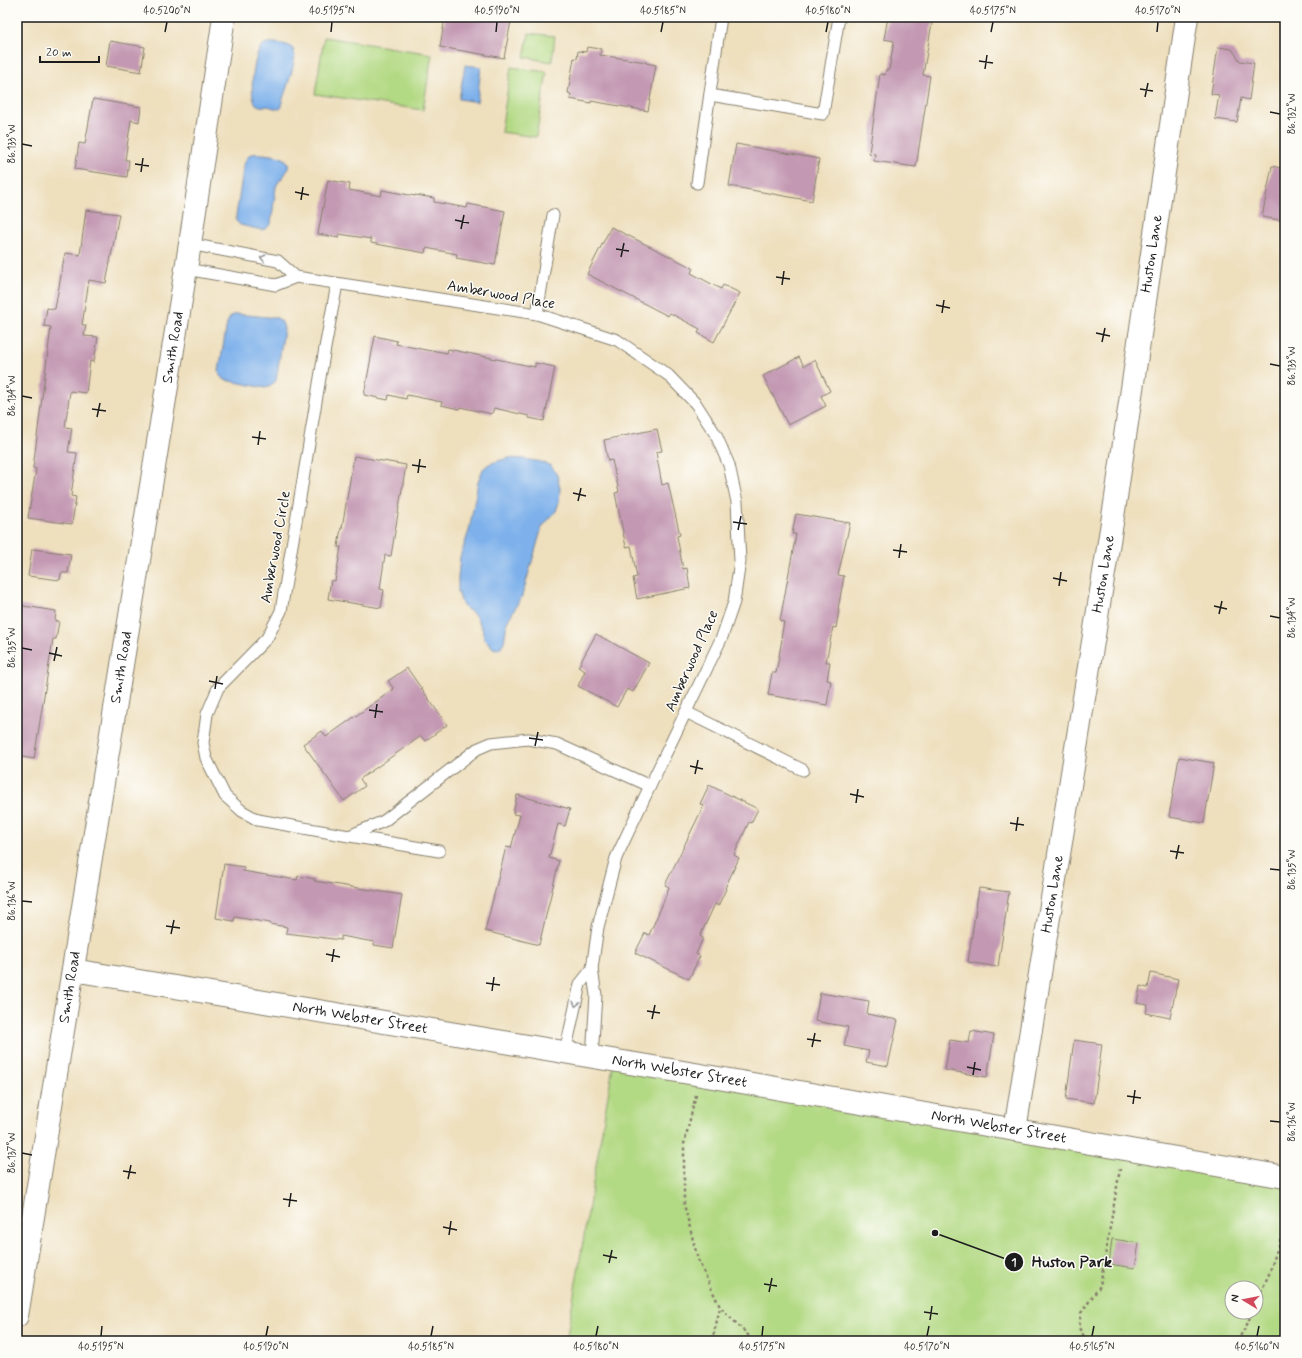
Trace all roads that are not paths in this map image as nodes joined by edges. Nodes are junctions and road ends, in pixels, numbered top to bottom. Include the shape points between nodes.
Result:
1 (224, 17) edge
2 (722, 17) edge
3 (839, 17) edge
4 (1187, 17) edge
5 (710, 95) junction
6 (696, 183) dead end
7 (553, 215) dead end
8 (190, 244) junction
9 (186, 269) junction
10 (296, 277) junction
11 (337, 284) junction
12 (537, 314) junction
13 (686, 712) junction
14 (803, 770) dead end
15 (650, 786) junction
16 (349, 836) junction
17 (440, 851) dead end
18 (592, 969) junction
19 (73, 970) junction
20 (565, 1053) junction
21 (592, 1057) junction
22 (1015, 1130) junction
23 (1285, 1177) edge
24 (17, 1316) edge

1 - 8 street, Smith Road
2 - 5 lane
3 - 5 lane via 823,114
4 - 22 street, Huston Lane via 1114,512
5 - 6 lane
7 - 12 lane
8 - 9 street, Smith Road
10 -> 8 lane via 278,261
9 - 10 lane via 276,285
9 - 19 street, Smith Road
10 - 11 lane, Amberwood Place
11 - 12 lane, Amberwood Place
11 - 16 lane, Amberwood Circle via 281,611 267,638 218,688 207,714 203,744 206,758 225,796 242,811 258,820
12 - 13 lane, Amberwood Place via 617,340 668,375 696,404 716,435 729,465 737,502 740,561 734,602 722,637
13 - 14 lane
13 - 15 lane, Amberwood Place
15 - 16 lane via 557,744 528,739 491,743 477,749 384,821
15 - 18 lane, Amberwood Place via 616,858 598,927
16 - 17 lane, Amberwood Circle
18 -> 20 lane, Amberwood Place via 580,984
18 - 21 lane, Amberwood Place via 596,995
19 - 20 street, North Webster Street
19 - 24 street, Smith Road
20 - 21 street, North Webster Street
21 - 22 street, North Webster Street
22 - 23 street, North Webster Street

